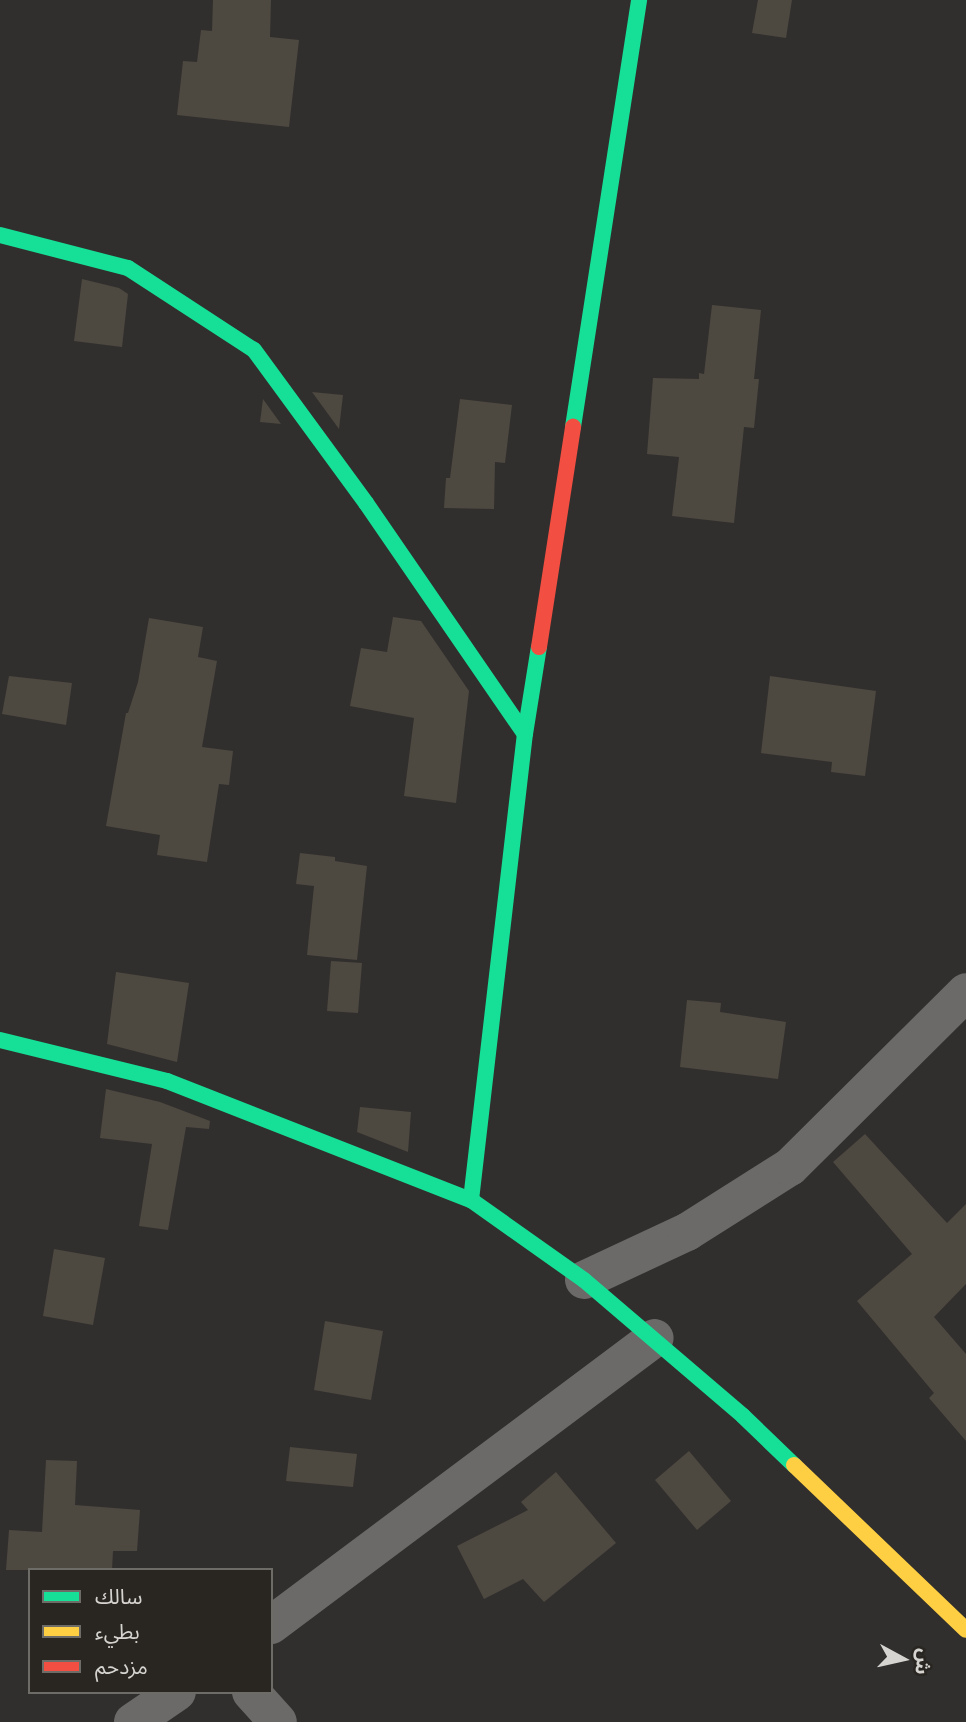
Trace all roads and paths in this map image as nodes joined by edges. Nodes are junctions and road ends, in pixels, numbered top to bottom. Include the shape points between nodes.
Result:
1 (639, 0) edge
2 (0, 235) edge
3 (525, 734) junction
4 (966, 992) edge
5 (0, 1040) edge
6 (471, 1199) junction
7 (584, 1280) junction
8 (654, 1338) junction
9 (273, 1624) edge
10 (966, 1630) edge
11 (174, 1694) edge
12 (253, 1694) edge
13 (133, 1722) edge
14 (278, 1722) edge

1 - 3 street
2 - 3 street via 128,268 254,350
3 - 6 street
4 - 7 street via 790,1167 687,1233
5 - 6 street via 167,1081
6 - 7 street
7 - 8 street
8 - 9 street
8 - 10 street via 743,1416
11 - 13 street
12 - 14 street

